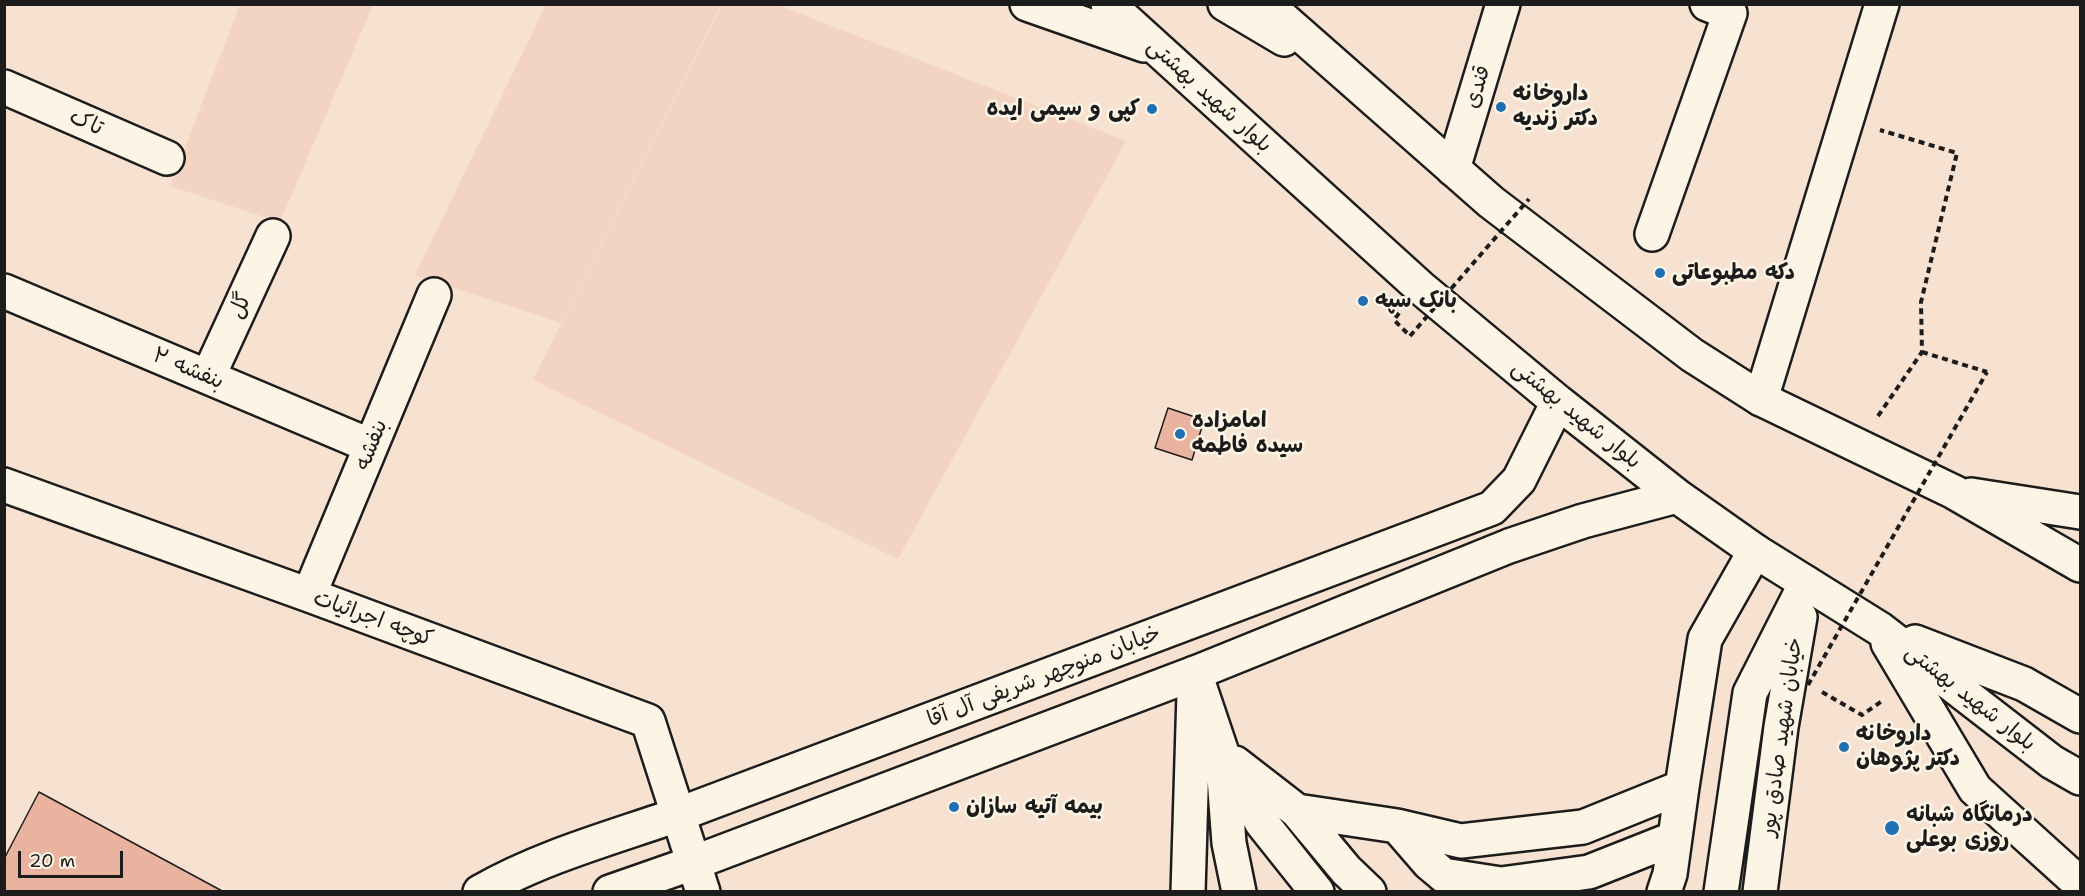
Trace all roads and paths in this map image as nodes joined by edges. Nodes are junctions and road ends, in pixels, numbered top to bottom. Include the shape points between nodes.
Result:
1 (1027, 4) edge
2 (1108, 4) edge
3 (1225, 4) edge
4 (1266, 4) edge
5 (1503, 4) edge
6 (1707, 4) edge
7 (1882, 4) edge
8 (1157, 50) junction
9 (1353, 80) junction
10 (4, 87) edge
11 (1846, 120) junction
12 (168, 158) dead end
13 (1453, 169) junction
14 (1529, 199) dead end
15 (1652, 234) dead end
16 (273, 236) dead end
17 (4, 291) edge
18 (434, 295) dead end
19 (1394, 320) dead end
20 (1922, 352) junction
21 (208, 377) junction
22 (1761, 399) junction
23 (1558, 402) junction
24 (371, 446) junction
25 (1857, 447) junction
26 (4, 485) edge
27 (1954, 492) junction
28 (1677, 496) junction
29 (2080, 512) edge
30 (1755, 551) junction
31 (2080, 566) edge
32 (1806, 583) junction
33 (309, 595) junction
34 (1880, 629) junction
35 (1195, 673) junction
36 (1862, 715) dead end
37 (2080, 716) edge
38 (1222, 753) junction
39 (2052, 762) junction
40 (2080, 778) edge
41 (2080, 784) edge
42 (1682, 787) junction
43 (2080, 793) edge
44 (1297, 811) junction
45 (677, 815) junction
46 (1397, 826) junction
47 (1676, 838) junction
48 (698, 877) edge
49 (1453, 883) edge
50 (2080, 884) edge
51 (480, 891) edge
52 (610, 891) edge
53 (1188, 891) edge
54 (1239, 891) edge
55 (1317, 891) edge
56 (1369, 891) edge
57 (1664, 891) edge
58 (1721, 891) edge
59 (1760, 891) edge

1 - 8 main road
2 - 8 main road, بلوار شهید بهشتی
3 - 9 main road
4 - 9 main road
5 - 13 main road, قندی
6 - 15 main road via 1730,12
7 - 11 main road
8 - 23 main road, بلوار شهید بهشتی via 1421,288
9 - 13 main road
10 - 12 main road, تاک
11 - 20 path via 1957,153 1921,302
11 - 22 main road
13 - 22 main road via 1692,355
14 - 19 path, bridge via 1410,336
16 - 21 main road, گل
17 - 21 main road, بنفشه ۲
18 - 24 main road, بنفشه
20 - 25 path
20 - 36 path, bridge via 1987,372 1808,685
21 - 24 main road, بنفشه ۲
22 - 25 main road
23 - 28 main road, بلوار شهید بهشتی
23 - 45 main road, خیابان منوچهر شریفی آل آقا via 1519,480 1491,508
24 - 33 main road, بنفشه
25 - 27 main road
26 - 33 main road, کوچه اجرائیات
27 - 29 main road
27 - 31 main road
28 - 30 main road, بلوار شهید بهشتی
28 - 35 main road via 1509,546
30 - 32 main road, بلوار شهید بهشتی
30 - 42 main road via 1705,639
32 - 34 main road, بلوار شهید بهشتی
32 - 58 main road via 1750,693
32 - 59 main road, خیابان شهید صادق پور via 1781,727
33 - 45 main road, کوچه اجرائیات via 648,721
34 - 37 main road via 2024,684
34 - 39 main road, بلوار شهید بهشتی
34 - 50 main road via 1975,789
35 - 38 main road
35 - 48 main road
35 - 53 main road
38 - 44 main road
38 - 54 main road via 1229,843
38 - 55 main road via 1262,823
39 - 40 main road, بلوار شهید بهشتی
39 - 41 main road
39 - 43 main road
42 - 46 main road via 1583,827 1461,841
42 - 47 main road
44 - 46 main road
44 - 56 main road via 1346,870
45 - 48 main road
45 - 51 main road, خیابان منوچهر شریفی آل آقا via 510,875
46 - 49 main road via 1429,863
47 - 49 main road via 1589,872 1501,884
47 - 57 main road
48 - 52 main road

